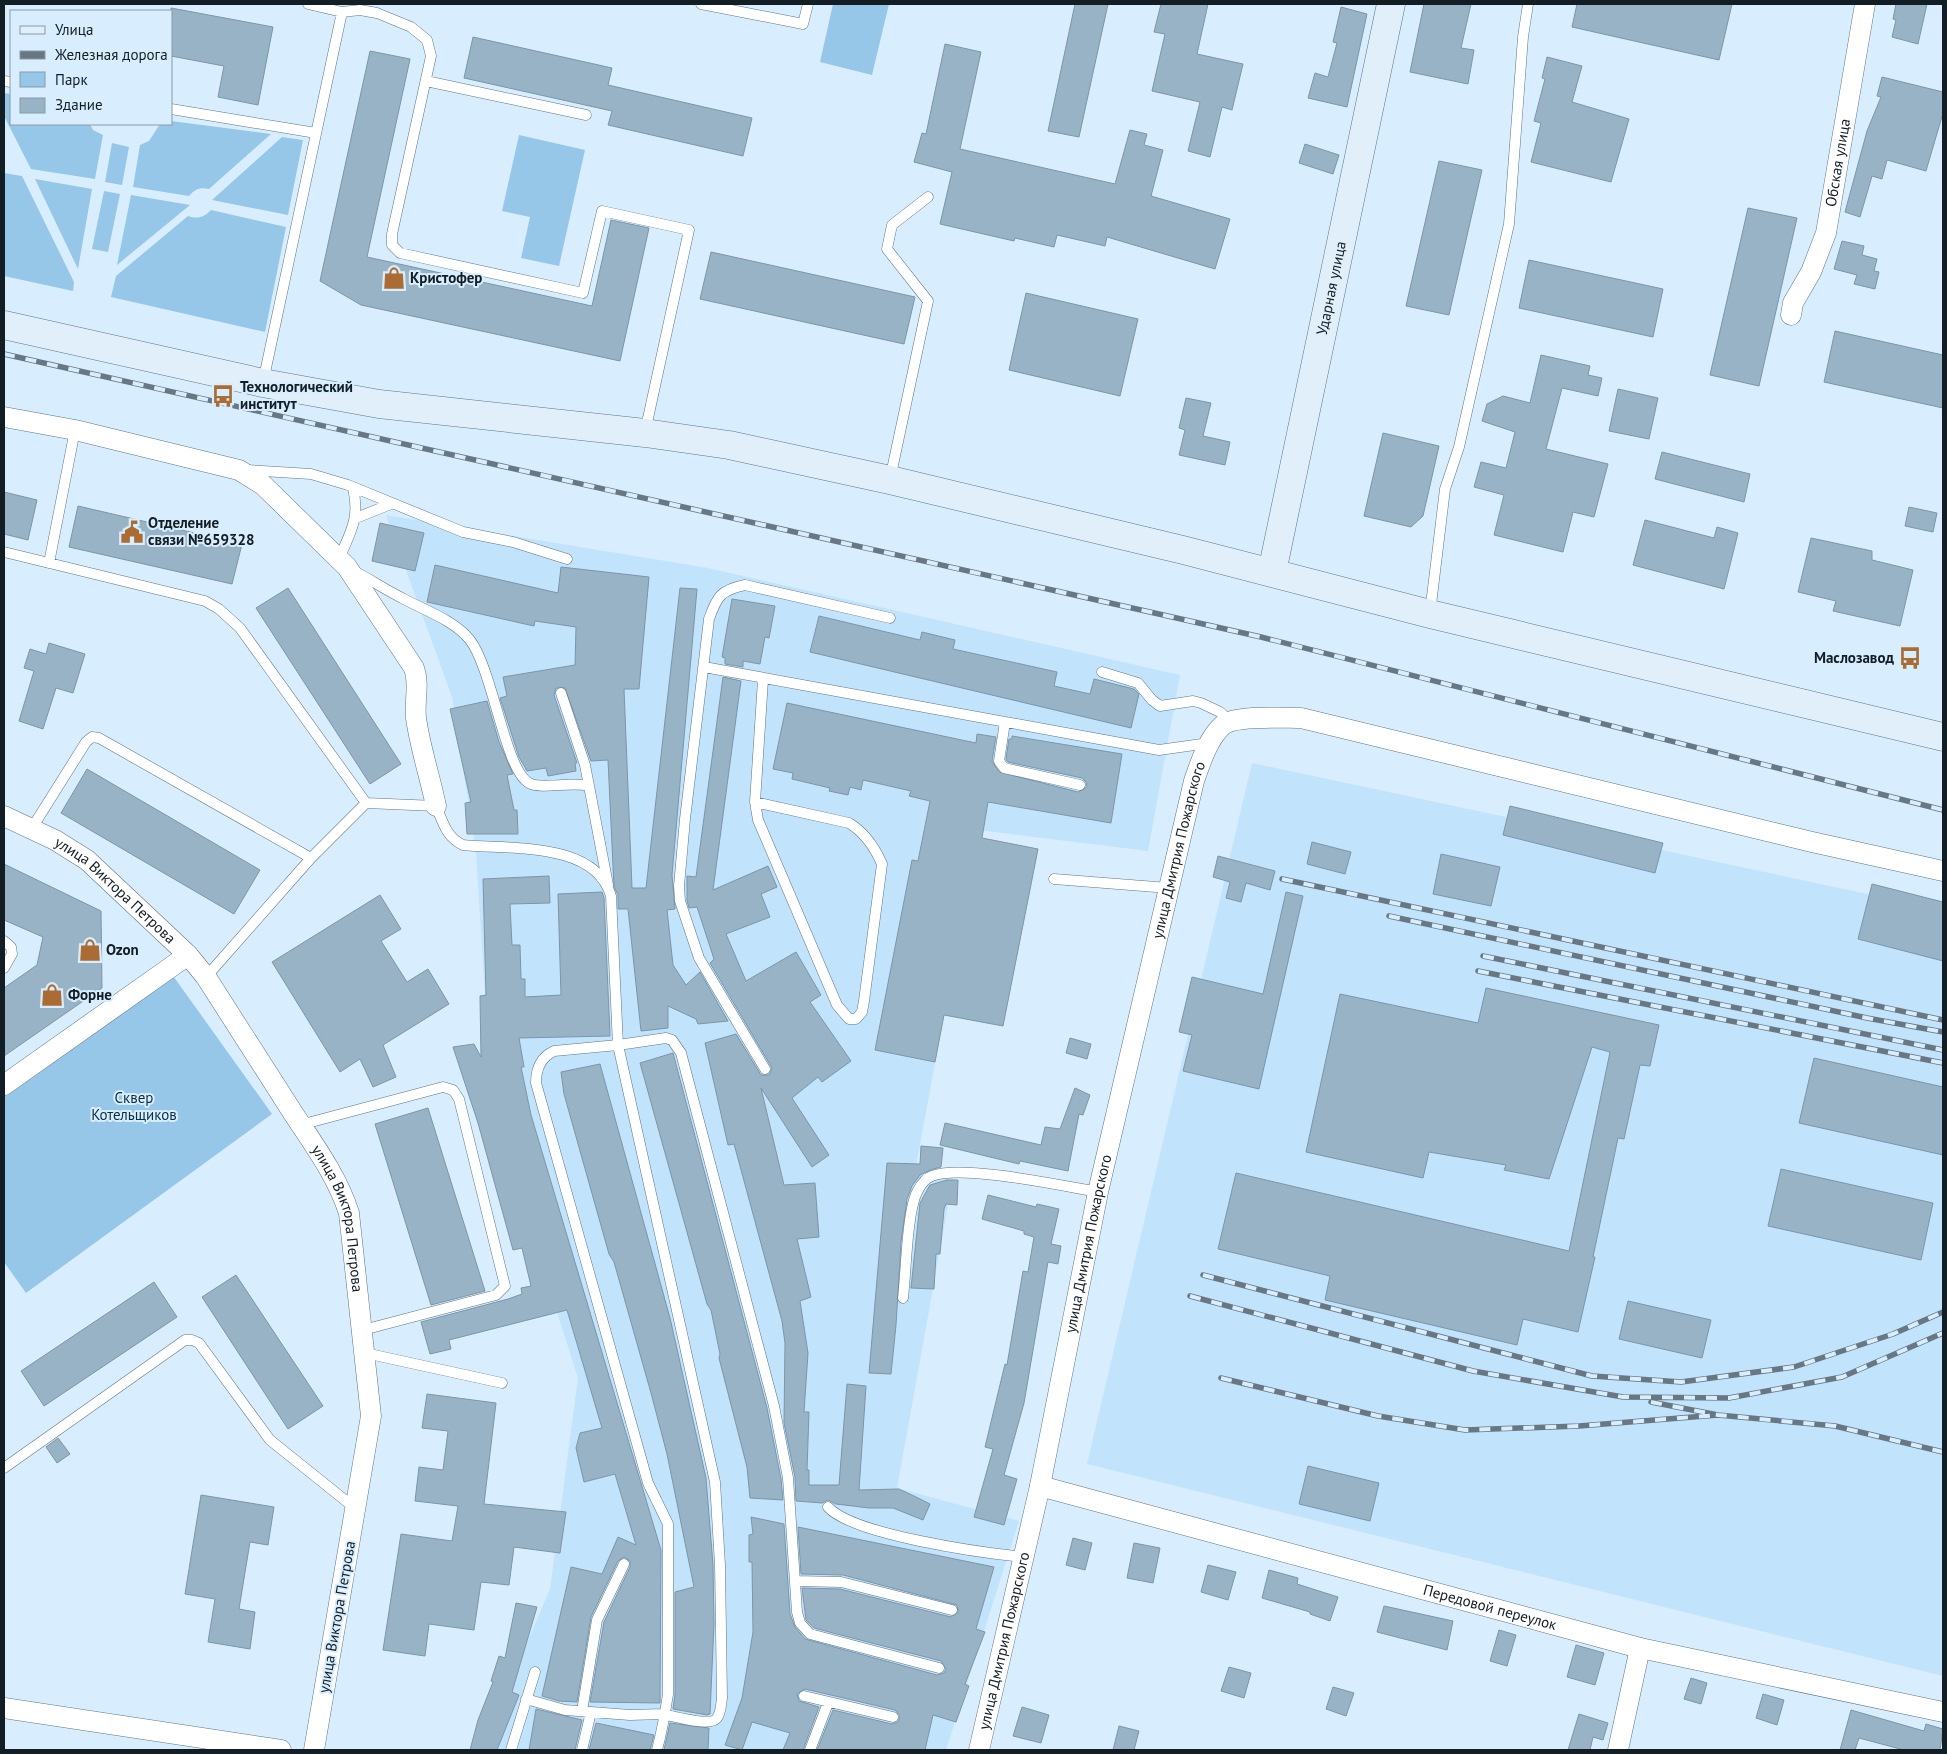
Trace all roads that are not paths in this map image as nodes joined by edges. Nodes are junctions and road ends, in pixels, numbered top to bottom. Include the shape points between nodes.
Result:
1 (308, 4) edge
2 (701, 4) edge
3 (808, 4) edge
4 (1391, 4) edge
5 (1528, 4) edge
6 (1865, 4) edge
7 (342, 12) junction
8 (426, 81) junction
9 (172, 109) edge
10 (586, 115) dead end
11 (316, 133) junction
12 (928, 197) dead end
13 (1791, 315) dead end
14 (4, 325) edge
15 (262, 384) junction
16 (4, 417) edge
17 (75, 430) junction
18 (645, 432) junction
19 (239, 470) junction
20 (890, 480) junction
21 (353, 488) junction
22 (391, 504) junction
23 (356, 518) junction
24 (4, 552) edge
25 (566, 559) dead end
26 (49, 563) junction
27 (343, 563) junction
28 (1272, 572) junction
29 (1430, 614) junction
30 (890, 618) dead end
31 (704, 667) junction
32 (1102, 672) dead end
33 (764, 680) junction
34 (561, 693) dead end
35 (1005, 722) junction
36 (1231, 722) junction
37 (1943, 737) edge
38 (1210, 743) junction
39 (1080, 785) dead end
40 (589, 786) junction
41 (754, 802) junction
42 (366, 803) junction
43 (436, 806) junction
44 (4, 816) edge
45 (32, 828) junction
46 (311, 858) junction
47 (1943, 871) edge
48 (1054, 879) dead end
49 (608, 886) junction
50 (1169, 888) junction
51 (4, 941) edge
52 (188, 955) junction
53 (4, 968) edge
54 (206, 977) junction
55 (618, 1045) junction
56 (765, 1069) dead end
57 (4, 1085) edge
58 (300, 1125) junction
59 (1098, 1192) junction
60 (903, 1298) dead end
61 (363, 1330) junction
62 (366, 1353) junction
63 (502, 1383) dead end
64 (4, 1468) edge
65 (1040, 1486) junction
66 (828, 1507) dead end
67 (356, 1510) junction
68 (1024, 1557) junction
69 (624, 1564) dead end
70 (795, 1581) junction
71 (952, 1610) dead end
72 (1640, 1648) junction
73 (939, 1668) dead end
74 (535, 1672) dead end
75 (804, 1696) dead end
76 (526, 1699) junction
77 (828, 1703) junction
78 (4, 1708) edge
79 (586, 1712) junction
80 (1943, 1712) edge
81 (666, 1714) junction
82 (893, 1717) dead end
83 (281, 1750) edge
84 (314, 1750) edge
85 (511, 1750) edge
86 (582, 1750) edge
87 (657, 1750) edge
88 (810, 1750) edge
89 (979, 1750) edge
90 (1618, 1750) edge

1 - 7 lane
2 - 3 lane via 803,24
4 - 28 main road, Ударная улица
5 - 29 lane via 1509,224 1459,447 1445,489
6 - 13 street, Обская улица via 1826,233 1811,272 1793,303
7 - 8 lane via 360,10 377,13 411,27 427,40 432,56
7 - 11 lane
8 - 10 lane
8 - 18 lane via 392,234 392,245 400,253 584,293 602,211 689,230
9 - 11 lane
11 - 15 lane
12 - 20 lane via 892,225 886,249 928,301
14 - 15 main road
15 - 18 main road via 379,404
16 - 17 street
17 - 19 street
17 - 26 lane
18 - 20 main road via 729,445
19 - 21 lane via 311,474
19 - 27 street via 263,485
20 - 28 main road
21 - 22 lane
21 - 23 lane
22 - 23 lane
22 - 25 lane via 463,532 513,542
23 - 27 lane
24 - 26 lane
26 - 42 lane via 189,596 219,609 240,628
27 - 40 lane via 448,622 469,638 484,666 509,749 526,780 536,786 570,783
27 - 43 street via 417,676 416,720
28 - 29 main road
29 - 37 main road
30 - 31 lane via 755,586 735,587 723,592 713,606
31 - 33 lane
31 - 56 lane via 685,819 680,901 699,958
32 - 36 lane via 1138,683 1160,706 1193,701 1220,712
33 - 35 lane
33 - 41 lane
34 - 40 lane via 577,736
35 - 38 lane via 1159,750
35 - 39 lane via 1001,765 1009,770
36 - 38 street, улица Дмитрия Пожарского via 1223,725
36 - 47 street via 1301,718 1340,726
38 - 50 street, улица Дмитрия Пожарского via 1194,781
40 - 49 lane
41 - 41 lane via 758,820 837,1005 849,1018 856,1019 862,1012 864,1001 882,864 857,827 849,823
42 - 43 lane
42 - 46 lane
43 - 49 lane via 447,833 454,841 463,845 565,854 584,864
44 - 45 street, улица Виктора Петрова
45 - 46 lane via 92,737 99,738
45 - 52 street, улица Виктора Петрова via 88,860
46 - 54 lane
48 - 50 lane
49 - 55 lane
50 - 59 street, улица Дмитрия Пожарского
51 - 53 lane via 11,947 12,954
52 - 54 street, улица Виктора Петрова
52 - 57 street
54 - 58 street, улица Виктора Петрова
55 - 70 lane via 666,1038 681,1053 774,1406 788,1478
55 - 81 lane via 715,1482 720,1564 720,1710 716,1720 707,1722
55 - 81 lane via 554,1051 540,1065 536,1083 648,1484 668,1524
58 - 61 street, улица Виктора Петрова via 336,1180 348,1213
58 - 61 lane via 443,1087 453,1090 459,1099 504,1286 496,1295
59 - 60 lane via 1015,1178 965,1173 933,1175 921,1186 913,1203
59 - 65 street, улица Дмитрия Пожарского
61 - 62 street, улица Виктора Петрова
62 - 63 lane
62 - 67 street, улица Виктора Петрова via 371,1416
64 - 67 lane via 185,1340 192,1340 199,1343 270,1440
65 - 68 street, улица Дмитрия Пожарского
65 - 72 street, Передовой переулок
66 - 68 lane via 834,1514 864,1526 965,1551
67 - 84 street, улица Виктора Петрова
68 - 89 street, улица Дмитрия Пожарского
69 - 79 lane via 597,1620
70 - 71 lane via 841,1582
70 - 73 lane via 800,1623 810,1634
72 - 80 street, Передовой переулок
72 - 90 street
74 - 76 lane
75 - 77 lane
76 - 79 lane
76 - 85 lane
77 - 82 lane
77 - 88 lane
78 - 83 street
79 - 81 lane
79 - 86 lane
81 - 87 lane

